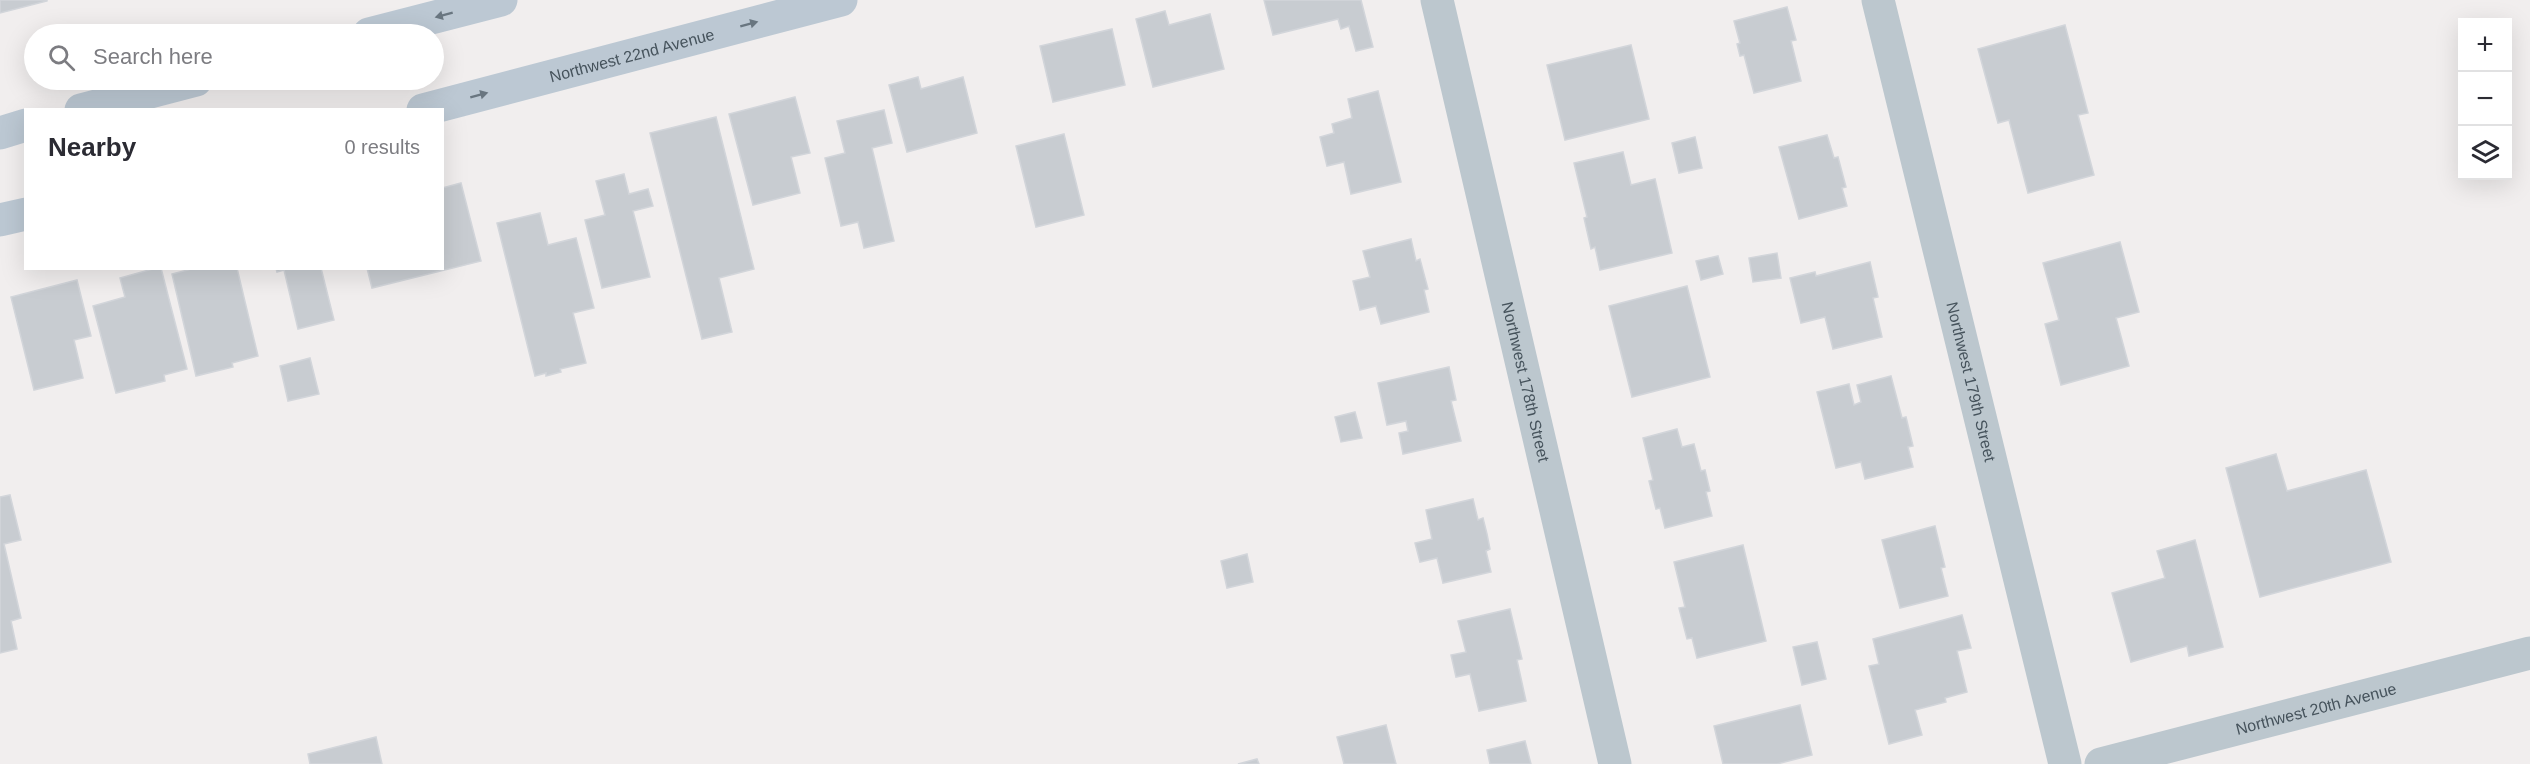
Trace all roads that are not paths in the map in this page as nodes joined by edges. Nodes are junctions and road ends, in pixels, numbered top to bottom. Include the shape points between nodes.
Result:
1 (501, 0) edge
2 (841, 0) edge
3 (1437, 0) edge
4 (1878, 0) edge
5 (408, 24) edge
6 (158, 90) edge
7 (89, 108) edge
8 (431, 108) edge
9 (24, 126) edge
10 (0, 132) edge
11 (24, 214) edge
12 (0, 220) edge
13 (2528, 661) edge
14 (1615, 764) edge
15 (2065, 764) edge
16 (2101, 764) edge

1 -> 5 main road
8 -> 2 main road, Northwest 22nd Avenue
3 - 14 street, Northwest 178th Street
4 - 15 street, Northwest 179th Street
6 - 7 main road
9 - 10 main road
11 - 12 main road
13 - 16 street, Northwest 20th Avenue

